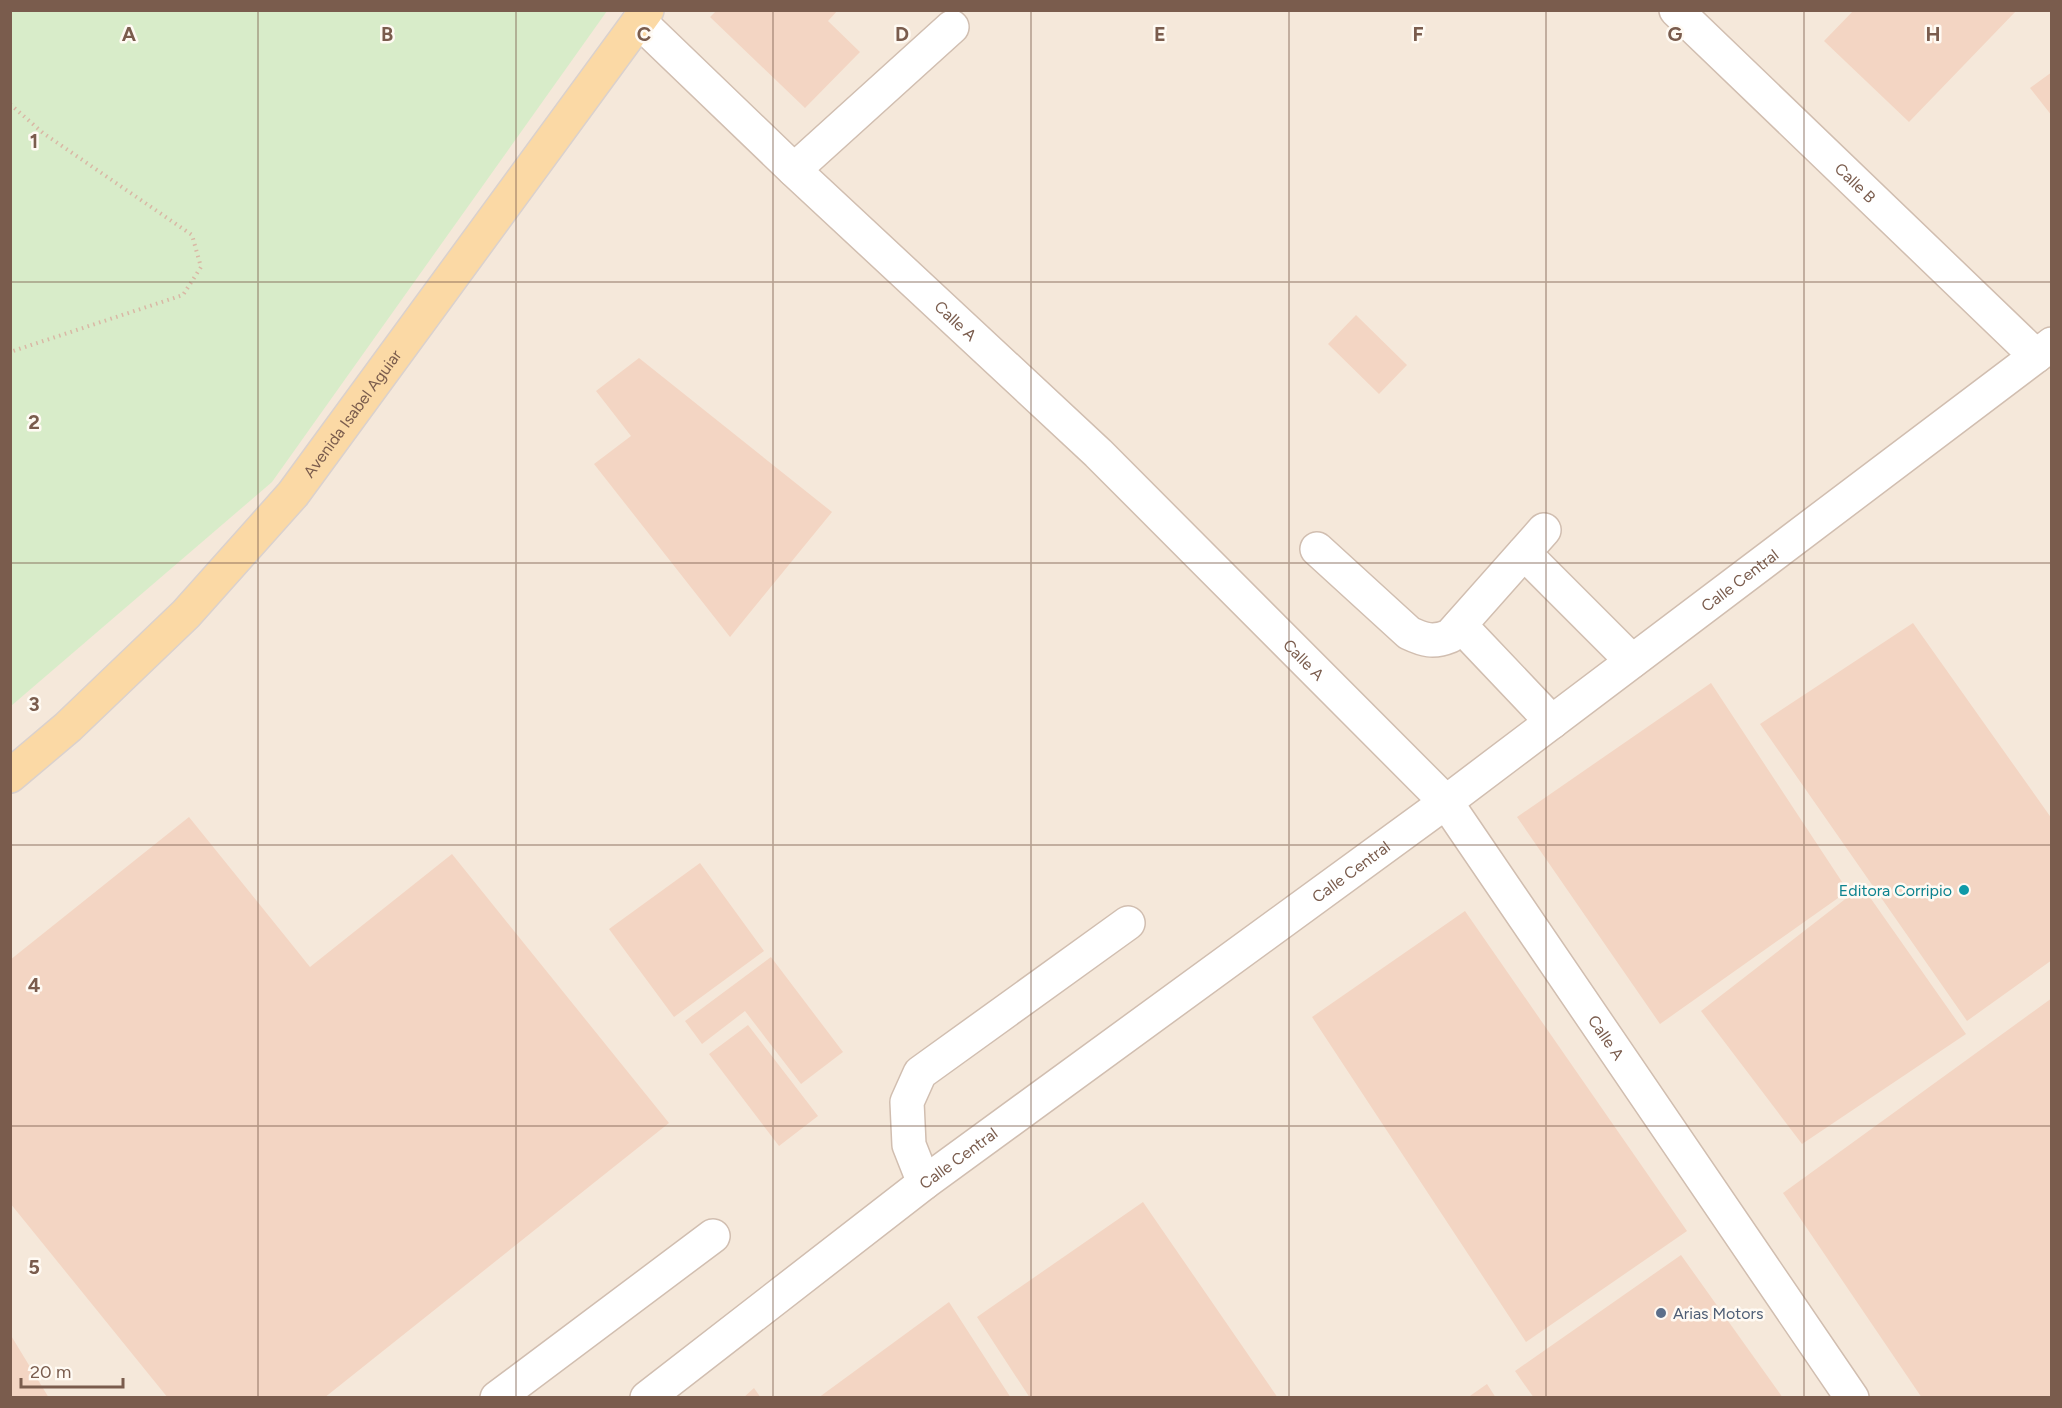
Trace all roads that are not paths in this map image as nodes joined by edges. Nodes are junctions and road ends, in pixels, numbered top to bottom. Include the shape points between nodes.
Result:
1 (1676, 10) edge
2 (643, 16) edge
3 (952, 27) dead end
4 (794, 170) junction
5 (2044, 350) edge
6 (1317, 549) dead end
7 (1460, 625) junction
8 (1632, 661) junction
9 (1552, 722) junction
10 (10, 776) edge
11 (1446, 802) junction
12 (1128, 923) dead end
13 (924, 1183) junction
14 (713, 1236) dead end
15 (497, 1398) edge
16 (647, 1398) edge
17 (1852, 1398) edge

1 - 5 street, Calle B
2 - 4 street, Calle A
2 - 10 main road, Avenida Isabel Aguiar via 293,494 186,614 68,727
3 - 4 street
4 - 11 street, Calle A via 1098,453
5 - 8 street, Calle Central
6 - 7 street via 1409,633 1437,642
7 - 8 street via 1534,541
7 - 9 street
8 - 9 street, Calle Central
9 - 11 street, Calle Central
11 - 13 street, Calle Central
11 - 17 street, Calle A
12 - 13 street via 920,1073 907,1102 909,1145
13 - 16 street, Calle Central
14 - 15 street

